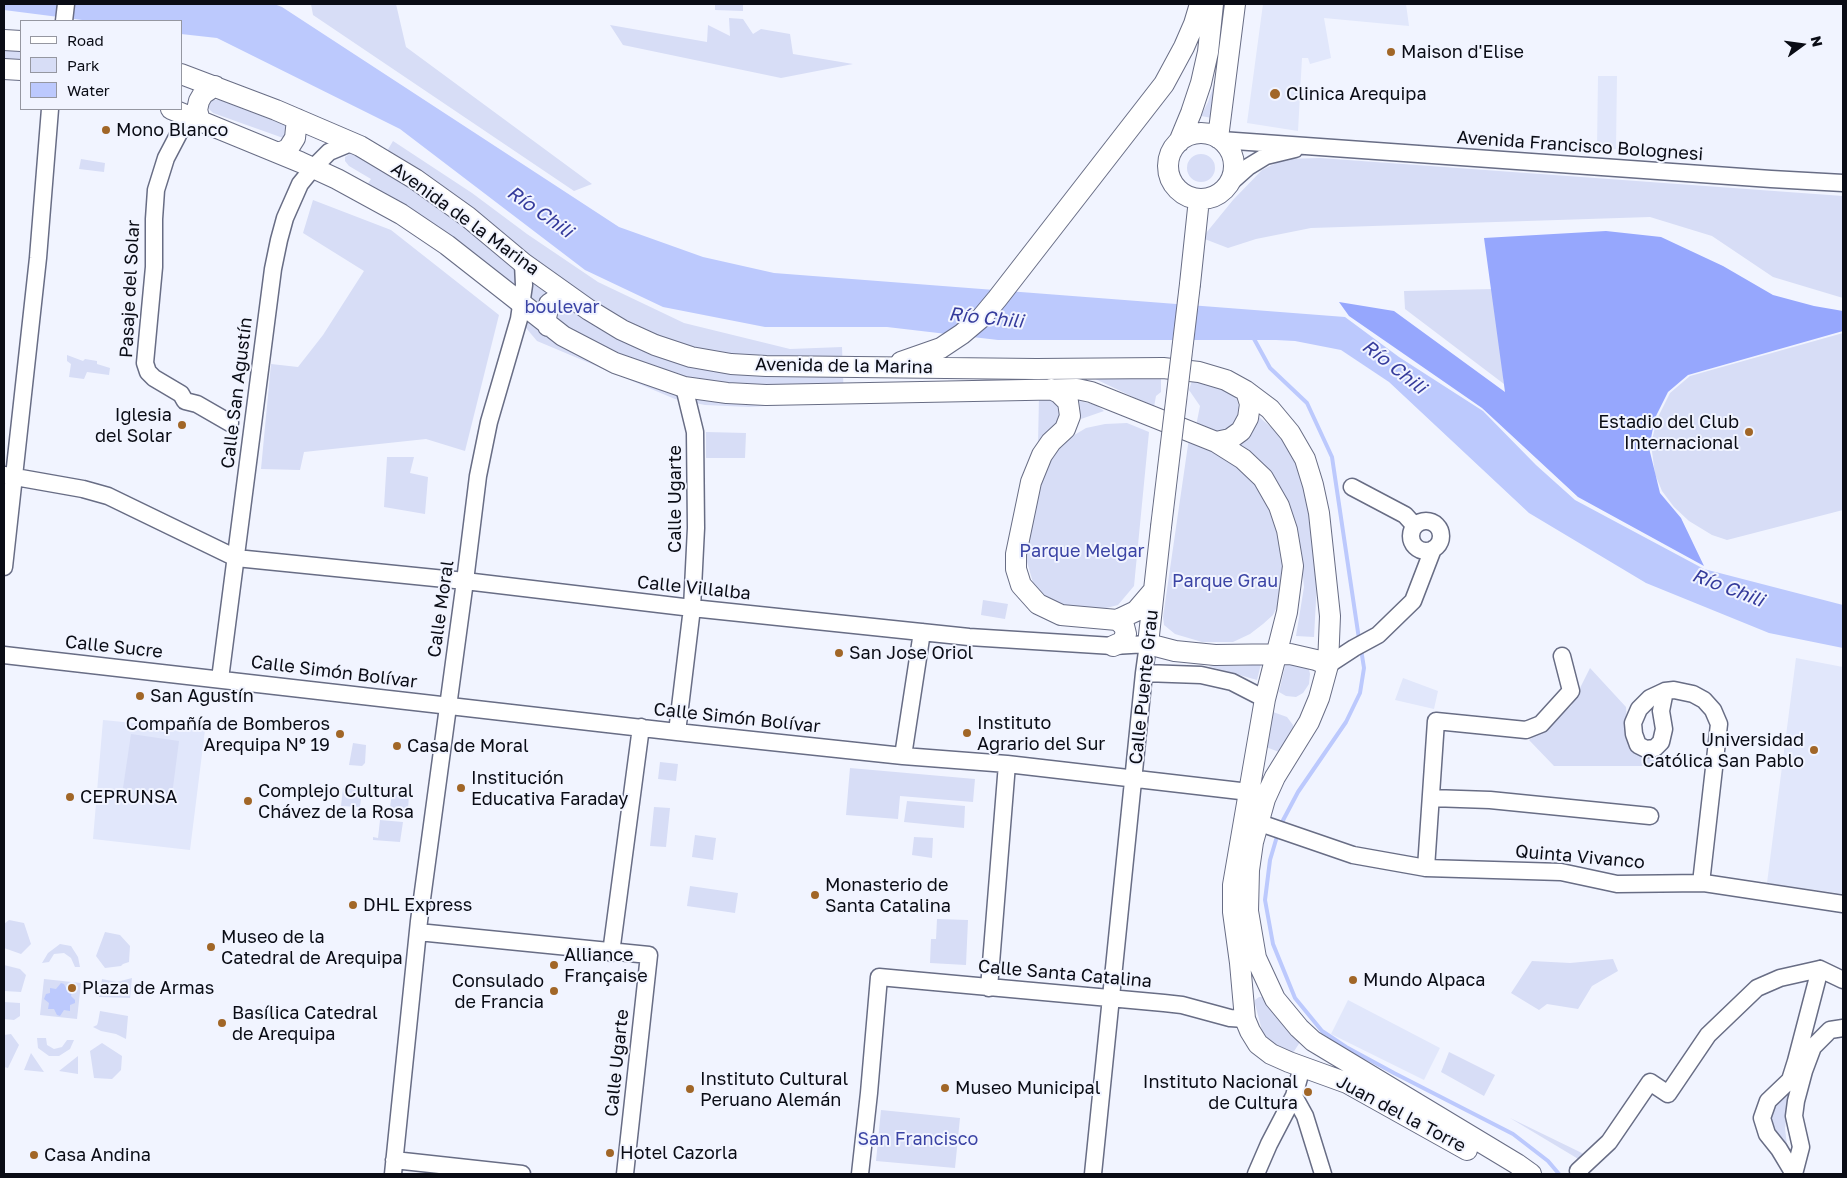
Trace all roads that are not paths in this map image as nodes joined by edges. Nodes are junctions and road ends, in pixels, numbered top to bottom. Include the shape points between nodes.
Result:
1 (66, 4) edge
2 (1200, 4) edge
3 (1213, 4) edge
4 (1234, 4) edge
5 (64, 20) edge
6 (4, 40) edge
7 (20, 40) edge
8 (4, 69) edge
9 (20, 70) edge
10 (182, 74) edge
11 (215, 86) junction
12 (50, 110) edge
13 (186, 115) edge
14 (297, 119) junction
15 (1220, 139) junction
16 (353, 142) junction
17 (1179, 142) junction
18 (1314, 147) junction
19 (279, 153) junction
20 (313, 168) junction
21 (1230, 183) junction
22 (1843, 183) edge
23 (1199, 199) junction
24 (523, 263) junction
25 (568, 295) junction
26 (522, 305) junction
27 (548, 326) junction
28 (868, 367) junction
29 (684, 387) junction
30 (1051, 389) junction
31 (1246, 391) junction
32 (230, 423) dead end
33 (1216, 442) junction
34 (8, 476) edge
35 (1352, 487) dead end
36 (1415, 526) junction
37 (1433, 549) junction
38 (236, 558) junction
39 (4, 568) edge
40 (465, 581) junction
41 (1154, 590) junction
42 (692, 608) junction
43 (1287, 612) junction
44 (1117, 620) junction
45 (922, 632) junction
46 (1148, 644) junction
47 (1113, 646) junction
48 (1277, 653) junction
49 (1232, 655) junction
50 (4, 656) edge
51 (1562, 656) dead end
52 (1328, 665) junction
53 (1144, 672) junction
54 (220, 679) junction
55 (1665, 691) dead end
56 (1319, 698) joint
57 (1265, 699) junction
58 (448, 705) junction
59 (641, 727) junction
60 (677, 732) junction
61 (903, 756) junction
62 (1007, 764) junction
63 (1134, 779) junction
64 (1249, 792) junction
65 (1431, 798) junction
66 (1650, 816) dead end
67 (1262, 824) junction
68 (1426, 868) junction
69 (1242, 869) junction
70 (1700, 883) junction
71 (1843, 904) edge
72 (418, 932) junction
73 (611, 952) junction
74 (1820, 970) junction
75 (1264, 978) junction
76 (1843, 980) edge
77 (1242, 985) junction
78 (989, 988) junction
79 (1111, 999) junction
80 (1275, 999) junction
81 (1245, 1018) junction
82 (1843, 1028) edge
83 (1800, 1066) junction
84 (1302, 1067) junction
85 (1337, 1068) junction
86 (1294, 1096) junction
87 (393, 1167) edge
88 (522, 1174) edge
89 (625, 1174) edge
90 (860, 1174) edge
91 (1093, 1174) edge
92 (1256, 1174) edge
93 (1323, 1174) edge
94 (1507, 1174) edge
95 (1530, 1174) edge
96 (1580, 1174) edge
97 (1794, 1174) edge

1 - 5 street
2 - 28 main road via 1184,47 1164,84 982,317 941,348 896,363
3 - 17 main road via 1201,83
4 - 15 main road
6 - 7 main road
8 - 9 main road
10 - 11 main road, Avenida de la Marina
11 - 13 main road via 203,94 197,110
11 - 14 main road, Avenida de la Marina
12 - 34 street via 38,258
13 - 19 main road, Avenida de la Marina
13 - 32 street, Pasaje del Solar via 166,158 156,190 154,267 145,363 154,378 181,394 185,400
14 - 16 main road, Avenida de la Marina
14 - 19 main road via 295,138 288,149
15 - 17 main road via 1201,133
15 - 18 street, Avenida Francisco Bolognesi
15 - 21 main road via 1230,150 1234,163
16 - 20 street, Calle San Agustín via 329,152
16 - 24 main road, Avenida de la Marina via 416,179
17 - 23 main road via 1171,154 1170,177 1184,195
18 - 21 street, Avenida Francisco Bolognesi via 1266,156
18 - 22 street, Avenida Francisco Bolognesi
19 - 20 main road, Avenida de la Marina
20 - 26 main road, Avenida de la Marina via 401,214
20 - 38 street, Calle San Agustín via 300,184 285,218 273,269
21 - 23 main road via 1219,194
23 - 41 main road, Calle Puente Grau, bridge
24 - 25 main road, Avenida de la Marina
24 - 26 street, Calle Moral
25 - 27 main road via 550,304 546,318
25 - 28 main road, Avenida de la Marina via 622,330 691,357 766,366
26 - 27 main road, Avenida de la Marina
26 - 40 street, Calle Moral via 481,455
27 - 29 main road, Avenida de la Marina via 615,364
28 - 31 main road, Avenida de la Marina via 1163,368 1199,372 1226,380
29 - 30 main road, Avenida de la Marina via 766,395
29 - 42 street, Calle Ugarte via 695,432 696,528
30 - 33 main road, Avenida de la Marina via 1091,392
30 - 44 main road via 1064,396 1070,416 1065,429 1042,455 1034,473 1017,548 1018,578 1031,598 1052,612 1068,617
31 - 33 main road via 1250,404 1248,418 1241,431 1230,439
31 - 52 main road, Avenida de la Marina via 1270,409 1290,433 1313,485 1328,585
33 - 43 main road, Avenida de la Marina via 1243,459 1263,478 1280,506 1293,566
34 - 38 street via 108,496
34 - 39 street
35 - 36 street via 1405,515
36 - 37 street via 1411,534 1413,543 1420,550
36 - 37 street via 1429,521 1438,527 1441,536
37 - 52 street via 1413,601 1378,635
38 - 40 street, Calle Villalba
38 - 54 street, Calle San Agustín
40 - 42 street, Calle Villalba
40 - 58 street, Calle Moral
41 - 44 main road via 1136,611
41 - 46 main road, Calle Puente Grau
42 - 45 street, Calle Villalba
42 - 60 street, Calle Ugarte
43 - 48 main road, Avenida de la Marina
43 - 49 main road via 1254,648
44 - 47 main road via 1124,626 1126,634 1122,642
45 - 47 street, Calle Villalba
45 - 61 street
46 - 47 street, Calle Villalba
46 - 49 main road via 1195,654
46 - 53 street, Calle Puente Grau
48 - 49 main road
48 - 52 main road via 1303,656
48 - 57 main road, Avenida de la Marina
50 - 54 street, Calle Sucre
51 - 65 street via 1571,691 1541,724 1526,730 1436,722
52 - 56 main road, Avenida de la Marina
53 - 57 street via 1232,682
53 - 63 street, Calle Puente Grau
54 - 58 street, Calle Simón Bolívar
55 - 70 street via 1693,694 1704,700 1719,724
56 - 67 main road, Juan del la Torre via 1265,799
57 - 64 main road, Juan del la Torre
58 - 59 street, Calle Simón Bolívar
58 - 72 street, Calle Moral
59 - 60 street, Calle Simón Bolívar
59 - 73 street
60 - 61 street, Calle Simón Bolívar
61 - 62 street, Calle Simón Bolívar
62 - 63 street, Calle Simón Bolívar
62 - 78 street
63 - 64 street, Calle Simón Bolívar
63 - 79 street, Calle Puente Grau
64 - 69 main road, Juan del la Torre
65 - 66 street via 1490,800
65 - 68 street
67 - 68 street, Quinta Vivanco via 1353,855
67 - 69 main road, Juan del la Torre
68 - 70 street, Quinta Vivanco via 1561,872 1617,884
69 - 75 main road, Juan del la Torre via 1251,936
69 - 77 main road, Juan del la Torre via 1233,885
70 - 71 street, Quinta Vivanco
72 - 73 street
72 - 87 street, Calle Moral
73 - 89 street, Calle Ugarte via 649,955
74 - 76 street
74 - 83 street
74 - 96 street via 1780,978 1757,988 1708,1035 1668,1094 1650,1082 1609,1142 1578,1170
75 - 77 main road via 1262,988 1256,991 1246,990
75 - 80 main road, Juan del la Torre
77 - 81 main road, Juan del la Torre
78 - 79 street, Calle Santa Catalina
78 - 90 street, Calle Santa Catalina via 879,977
79 - 81 street, Calle Santa Catalina via 1182,1005 1230,1018
79 - 91 street, Calle Puente Grau
80 - 81 main road via 1257,993 1249,998 1244,1006
80 - 85 main road, Juan del la Torre
81 - 84 main road, Juan del la Torre via 1258,1044 1271,1054
82 - 83 street via 1830,1030
83 - 97 street via 1794,1116 1801,1147
83 - 97 street via 1768,1101 1762,1118 1767,1134
84 - 85 main road, Juan del la Torre
84 - 86 street
85 - 94 main road, Juan del la Torre via 1347,1083
85 - 95 main road, Juan del la Torre via 1517,1164
86 - 92 street
86 - 93 street via 1305,1116
87 - 88 street

